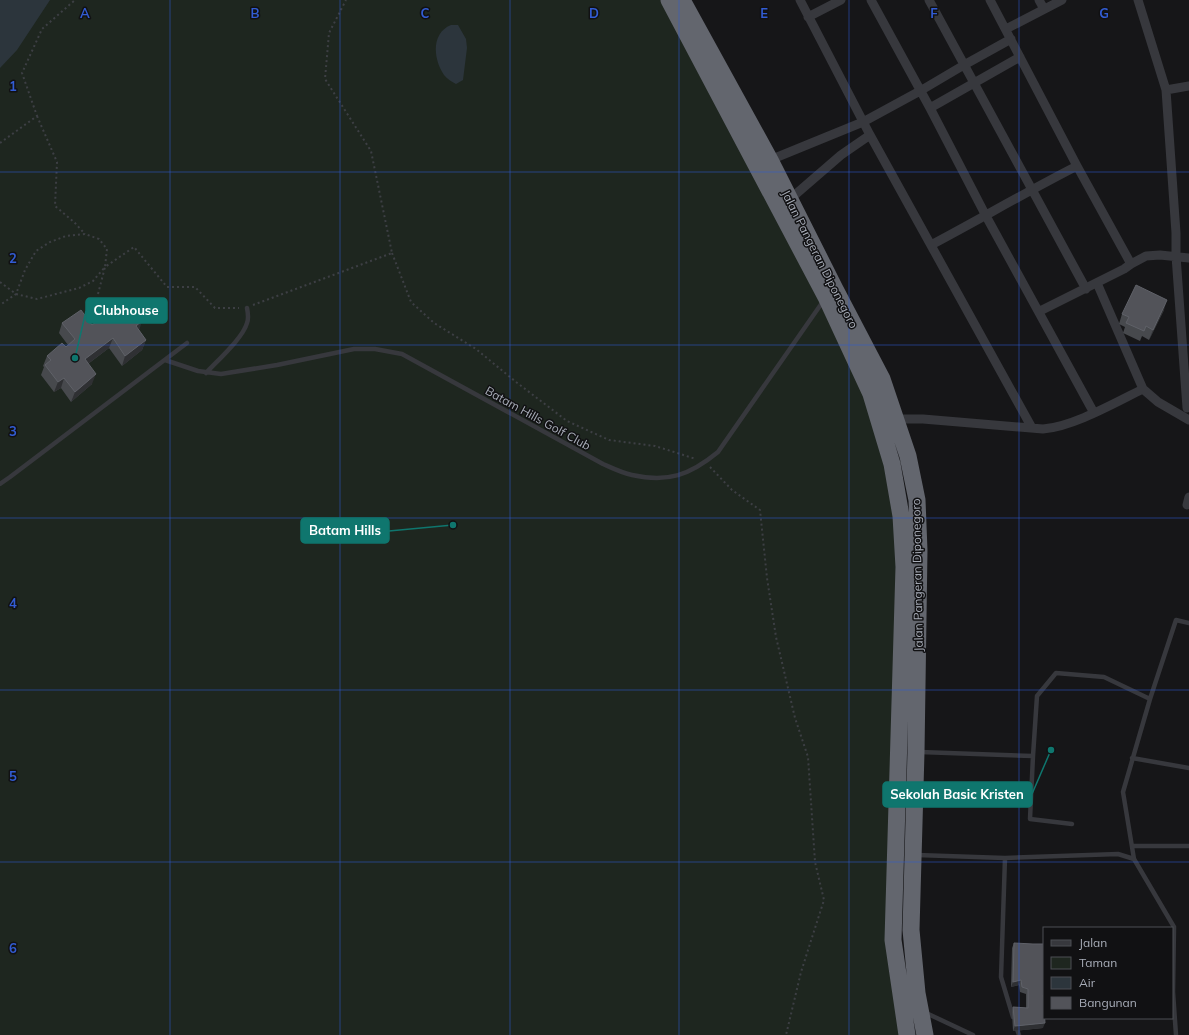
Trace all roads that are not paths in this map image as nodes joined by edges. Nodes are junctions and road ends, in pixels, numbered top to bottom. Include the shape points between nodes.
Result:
1 (669, 0) edge
2 (682, 0) edge
3 (800, 0) edge
4 (841, 0) edge
5 (871, 0) edge
6 (929, 0) edge
7 (990, 0) edge
8 (1039, 0) edge
9 (1062, 0) edge
10 (1138, 0) edge
11 (1044, 9) junction
12 (808, 17) junction
13 (1006, 29) junction
14 (1011, 39) junction
15 (1020, 57) junction
16 (964, 65) junction
17 (974, 83) junction
18 (1189, 86) edge
19 (1166, 90) junction
20 (920, 91) junction
21 (930, 108) junction
22 (863, 122) junction
23 (870, 135) junction
24 (770, 160) junction
25 (1077, 166) junction
26 (1032, 189) junction
27 (789, 200) junction
28 (986, 216) junction
29 (931, 245) junction
30 (1176, 256) junction
31 (1189, 258) edge
32 (1131, 264) junction
33 (1097, 283) junction
34 (1086, 289) junction
35 (826, 297) junction
36 (247, 308) road end
37 (1040, 311) junction
38 (187, 343) dead end
39 (165, 360) junction
40 (206, 373) junction
41 (1143, 389) junction
42 (1187, 408) dead end
43 (1094, 413) junction
44 (896, 419) junction
45 (1189, 420) edge
46 (1032, 428) junction
47 (0, 484) edge
48 (1189, 623) edge
49 (1150, 699) junction
50 (916, 752) junction
51 (1033, 756) junction
52 (1132, 758) junction
53 (1189, 768) edge
54 (1072, 824) dead end
55 (1132, 846) junction
56 (1189, 846) edge
57 (914, 855) junction
58 (1005, 858) junction
59 (1134, 859) junction
60 (920, 1010) junction
61 (907, 1035) edge
62 (925, 1035) edge
63 (973, 1035) edge
64 (1019, 1035) edge
65 (1176, 1035) edge

1 - 35 highway, Jalan Pangeran Diponegoro
2 - 24 highway, Jalan Pangeran Diponegoro
3 - 12 street
4 - 12 street
5 - 20 street
6 - 16 street
7 - 13 street
8 - 11 street
9 - 11 street
10 - 19 street
11 - 13 street
12 - 22 street
13 - 14 street
14 - 15 street
14 - 16 street
15 - 17 street
15 - 25 street
16 - 17 street
16 - 20 street
17 - 21 street
17 - 26 street
18 - 19 street
19 - 30 street
20 - 21 street
20 - 22 street
21 - 28 street
22 - 23 street
22 - 24 street
23 - 27 street via 841,155
23 - 29 street
24 - 27 highway, Jalan Pangeran Diponegoro
25 - 26 street
25 - 32 street
26 - 28 street
26 - 34 street
27 - 44 highway, Jalan Pangeran Diponegoro via 882,379
28 - 29 street
28 - 37 street
29 - 46 street
30 - 31 street
30 - 32 street via 1146,256
30 - 42 street
32 - 33 street
33 - 34 street
33 - 41 street
34 - 37 street
35 - 40 lane, Batam Hills Golf Club via 718,452 680,476 657,478 631,475 603,464 402,354 374,349 354,349 277,365 221,374
35 - 61 highway, Jalan Pangeran Diponegoro via 871,394 892,464 902,516 904,606 893,940
36 - 40 lane via 246,328
37 - 43 street
38 - 39 lane
39 - 40 lane, Batam Hills Golf Club
39 - 47 lane
41 - 43 street
41 - 45 street via 1158,402
43 - 46 street via 1054,428
44 - 46 street
44 - 50 highway, Jalan Pangeran Diponegoro via 908,456 917,500 919,550
48 - 49 lane via 1176,620
49 - 51 lane via 1104,677 1056,673 1037,696
49 - 52 lane
50 - 51 lane
50 - 57 highway, Jalan Pangeran Diponegoro
51 - 54 lane via 1030,819
52 - 53 lane
52 - 55 lane via 1123,792
55 - 56 lane
55 - 59 lane
57 - 58 lane
57 - 60 highway, Jalan Pangeran Diponegoro via 911,930
58 - 59 lane via 1118,854
58 - 64 lane via 1001,977
59 - 65 lane via 1174,927 1173,992
60 - 62 highway, Jalan Pangeran Diponegoro
60 - 63 lane

